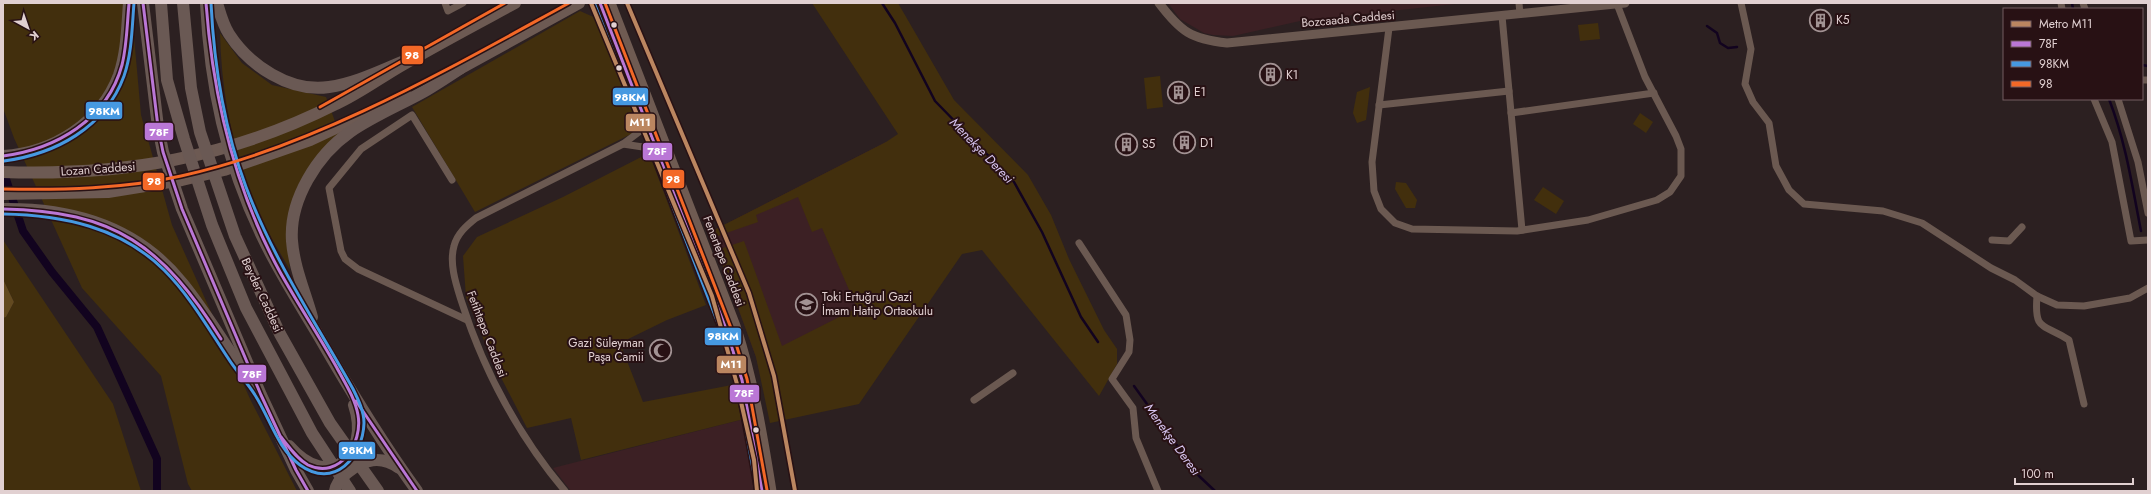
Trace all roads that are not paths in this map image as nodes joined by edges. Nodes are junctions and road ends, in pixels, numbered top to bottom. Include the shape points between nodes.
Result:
1 (129, 3) edge
2 (144, 3) edge
3 (161, 3) edge
4 (183, 3) edge
5 (206, 3) edge
6 (217, 3) edge
7 (445, 3) edge
8 (463, 3) edge
9 (515, 3) edge
10 (579, 3) edge
11 (600, 3) edge
12 (610, 3) edge
13 (1159, 3) edge
14 (1519, 3) edge
15 (1741, 3) edge
16 (1616, 4) edge
17 (1520, 14) junction
18 (1502, 16) junction
19 (1389, 28) junction
20 (416, 57) junction
21 (461, 68) junction
22 (1509, 91) junction
23 (1654, 93) junction
24 (2094, 100) edge
25 (2118, 100) edge
26 (1379, 105) junction
27 (1511, 113) junction
28 (647, 126) junction
29 (623, 144) junction
30 (656, 149) junction
31 (3, 156) edge
32 (3, 172) edge
33 (452, 180) dead end
34 (3, 194) edge
35 (3, 209) edge
36 (2148, 213) edge
37 (2022, 227) dead end
38 (1522, 230) junction
39 (1992, 240) dead end
40 (2148, 240) edge
41 (1079, 243) dead end
42 (2148, 288) edge
43 (2037, 296) junction
44 (467, 320) junction
45 (316, 332) junction
46 (1013, 373) dead end
47 (349, 391) junction
48 (261, 395) junction
49 (974, 400) dead end
50 (2084, 404) dead end
51 (281, 437) junction
52 (402, 470) junction
53 (376, 488) edge
54 (308, 491) edge
55 (335, 491) edge
56 (350, 491) edge
57 (417, 491) edge
58 (564, 491) edge
59 (762, 491) edge
60 (771, 491) edge
61 (1158, 491) edge

1 - 31 highway via 122,63 103,104 78,129 55,143 27,153
2 - 48 highway via 163,152 182,209
3 - 56 highway, Beyder Caddesi via 167,80 212,225 246,308 312,433
4 - 53 highway, Beyder Caddesi via 191,88 200,132 234,236 280,334 330,423
5 - 45 highway via 209,61 231,158 262,236
6 - 20 highway via 228,33 248,57 265,70 304,86 340,85
7 - 8 street via 448,10
9 - 20 main road, Lozan Caddesi
10 - 21 main road, Lozan Caddesi
11 - 28 main road, Fenertepe Caddesi
12 - 60 main road, Fenertepe Caddesi via 735,326 753,388
13 - 19 street, Bozcaada Caddesi via 1182,30 1202,40 1227,43
14 - 17 street
15 - 43 street via 1750,49 1745,84 1753,102 1769,123 1776,166 1789,190 1804,204 1883,211 1922,223
16 - 17 street, Bozcaada Caddesi
16 - 23 street
17 - 18 street, Bozcaada Caddesi
18 - 19 street, Bozcaada Caddesi
18 - 22 street
19 - 26 street
20 - 32 main road, Lozan Caddesi via 337,104 253,140 177,160 108,170
21 - 34 main road, Lozan Caddesi via 341,126 277,153 224,170 108,192
21 - 45 highway via 350,132 328,152 304,187 297,205 292,240 296,265
22 - 26 street
22 - 27 street
23 - 27 street
23 - 38 street via 1681,149 1681,176 1670,192 1657,200 1588,220
24 - 40 street via 2112,142 2131,241
25 - 36 street via 2138,162
26 - 38 street via 1372,162 1374,190 1380,208 1395,223 1412,229
27 - 38 street
28 - 29 street, Fetihtepe Caddesi
28 - 30 main road, Fenertepe Caddesi
29 - 30 street
29 - 44 street, Fetihtepe Caddesi via 476,218 464,228 453,248 453,267
30 - 59 main road, Fenertepe Caddesi via 726,329 742,380
33 - 44 street via 412,115 361,149 330,188 341,251 346,259 358,269
35 - 48 highway via 51,210 80,216 120,232 144,246 166,264 187,289
37 - 39 street via 2009,241
41 - 61 street via 1126,315 1129,352 1112,379 1133,408 1136,438
42 - 43 street via 2130,298 2084,306 2057,305
43 - 50 street via 2038,322 2069,340
44 - 58 street, Fetihtepe Caddesi via 499,394 522,433
45 - 47 highway
46 - 49 street
47 - 51 highway via 359,420 358,435 355,447 341,463 327,469 309,465
47 - 52 highway
48 - 51 highway
51 - 54 highway
52 - 55 highway via 384,460 367,461 343,476
52 - 57 highway

